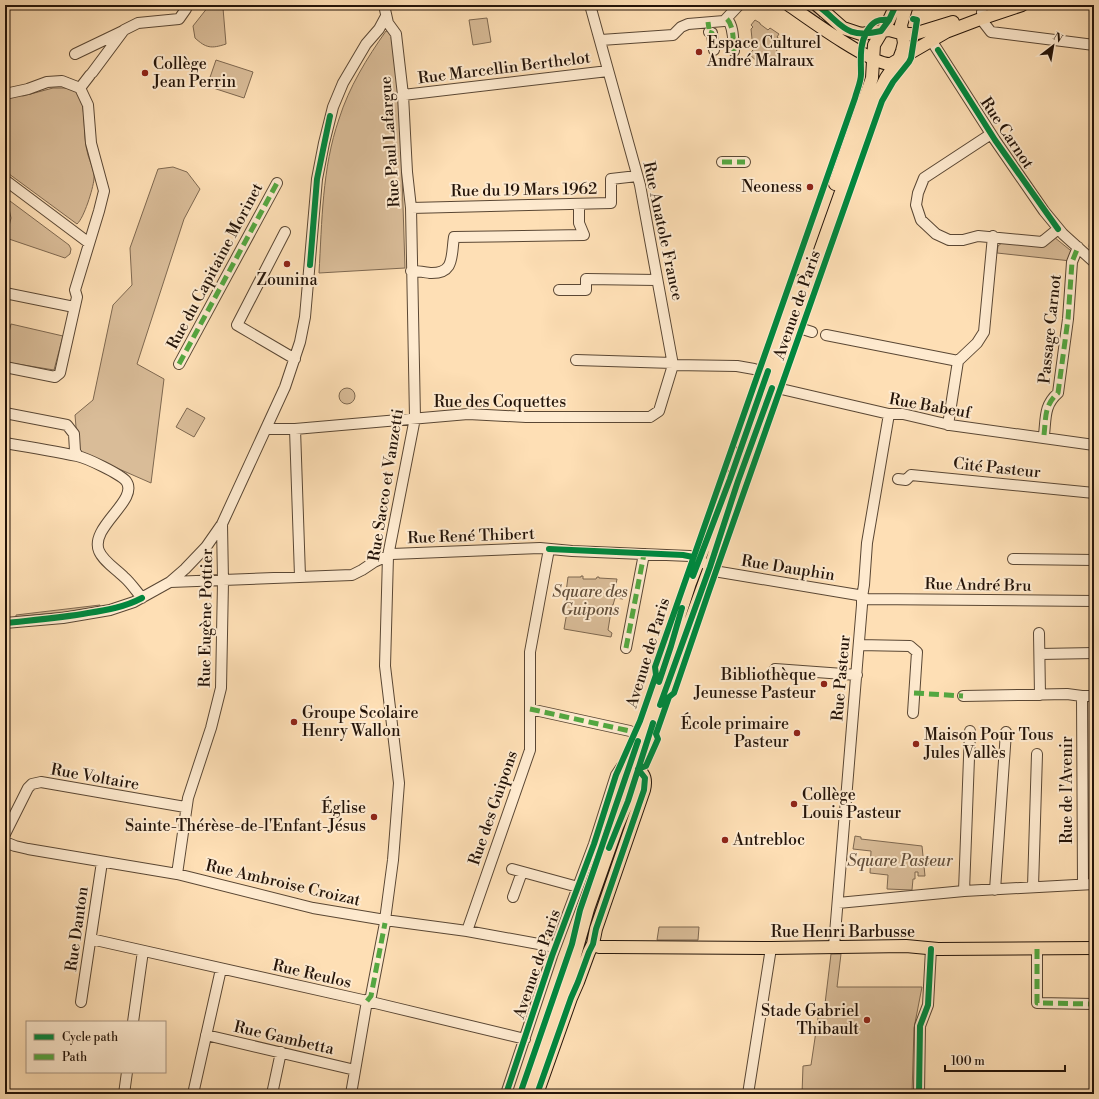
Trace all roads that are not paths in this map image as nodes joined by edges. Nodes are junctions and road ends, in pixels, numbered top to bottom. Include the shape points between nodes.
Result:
1 (384, 5) edge
2 (590, 5) edge
3 (739, 5) edge
4 (789, 5) edge
5 (816, 5) edge
6 (896, 5) edge
7 (907, 5) edge
8 (1003, 5) edge
9 (1022, 5) edge
10 (187, 6) edge
11 (983, 15) junction
12 (386, 16) junction
13 (727, 19) junction
14 (708, 27) junction
15 (124, 30) junction
16 (882, 31) junction
17 (904, 34) junction
18 (927, 37) junction
19 (600, 40) junction
20 (1094, 46) edge
21 (714, 50) dead end
22 (734, 51) dead end
23 (75, 54) dead end
24 (872, 58) junction
25 (899, 59) junction
26 (608, 71) junction
27 (80, 88) junction
28 (5, 94) edge
29 (403, 95) junction
30 (991, 134) junction
31 (722, 162) dead end
32 (745, 162) dead end
33 (637, 176) junction
34 (5, 180) edge
35 (277, 183) dead end
36 (579, 204) junction
37 (411, 208) junction
38 (1058, 229) junction
39 (285, 232) dead end
40 (993, 236) junction
41 (89, 243) junction
42 (1078, 247) junction
43 (1094, 262) edge
44 (411, 270) junction
45 (657, 280) junction
46 (559, 290) dead end
47 (5, 293) edge
48 (74, 307) junction
49 (793, 326) junction
50 (812, 332) dead end
51 (826, 335) dead end
52 (294, 359) junction
53 (576, 360) dead end
54 (958, 361) junction
55 (179, 364) dead end
56 (673, 364) junction
57 (5, 367) edge
58 (771, 374) junction
59 (767, 386) junction
60 (5, 413) edge
61 (889, 414) junction
62 (415, 418) junction
63 (948, 425) junction
64 (266, 429) junction
65 (295, 429) junction
66 (1044, 435) dead end
67 (5, 443) edge
68 (1094, 445) edge
69 (78, 456) junction
70 (898, 479) dead end
71 (1094, 493) edge
72 (222, 524) junction
73 (549, 549) junction
74 (644, 554) junction
75 (388, 556) junction
76 (1012, 559) dead end
77 (1094, 560) edge
78 (705, 564) junction
79 (300, 576) junction
80 (224, 581) junction
81 (170, 582) junction
82 (862, 597) junction
83 (142, 598) junction
84 (1094, 601) edge
85 (5, 623) edge
86 (1039, 632) dead end
87 (859, 645) junction
88 (626, 648) dead end
89 (1094, 653) edge
90 (1040, 654) junction
91 (775, 669) dead end
92 (857, 675) junction
93 (1040, 694) junction
94 (963, 696) dead end
95 (1082, 696) junction
96 (1094, 696) edge
97 (530, 709) junction
98 (913, 713) dead end
99 (630, 731) dead end
100 (970, 731) dead end
101 (1006, 732) dead end
102 (1037, 754) dead end
103 (634, 768) junction
104 (186, 807) junction
105 (5, 834) edge
106 (5, 842) edge
107 (102, 862) junction
108 (177, 874) junction
109 (1083, 884) junction
110 (1094, 884) edge
111 (578, 887) junction
112 (1033, 887) junction
113 (994, 890) junction
114 (964, 892) junction
115 (513, 897) dead end
116 (838, 903) junction
117 (385, 922) junction
118 (467, 931) junction
119 (91, 939) junction
120 (593, 944) junction
121 (834, 946) junction
122 (556, 947) junction
123 (770, 948) junction
124 (1037, 948) junction
125 (1094, 948) edge
126 (931, 949) junction
127 (143, 952) junction
128 (222, 969) junction
129 (366, 1001) junction
130 (81, 1002) dead end
131 (1094, 1004) edge
132 (133, 1021) edge
133 (206, 1036) junction
134 (525, 1039) junction
135 (281, 1052) junction
136 (355, 1070) junction
137 (127, 1073) edge
138 (124, 1094) edge
139 (193, 1094) edge
140 (272, 1094) edge
141 (351, 1094) edge
142 (506, 1094) edge
143 (520, 1094) edge
144 (527, 1094) edge
145 (537, 1094) edge
146 (748, 1094) edge
147 (919, 1094) edge

1 - 12 street, Rue Paul Lafargue
2 - 19 street, Rue Anatole France
3 - 13 street
4 - 24 main road
5 - 16 main road via 843,28 861,34
6 - 16 main road
7 - 17 main road via 902,25
8 - 11 main road
9 - 11 main road
10 - 15 street via 179,19 138,23
11 - 18 main road
11 - 20 street via 984,23 991,32
12 - 29 street, Rue Paul Lafargue via 396,34
12 - 52 street via 343,83 330,116 317,179 305,317
13 - 14 street
13 - 22 street via 730,22
14 - 19 street via 693,23 685,25 673,35
14 - 21 street via 712,33
15 - 23 street
15 - 27 street
16 - 17 main road
16 - 24 main road via 874,45
17 - 18 main road
17 - 25 main road
18 - 25 main road
18 - 30 street, Rue Carnot
19 - 26 street, Rue Anatole France
24 - 25 main road via 887,64
24 - 58 main road via 872,78
25 - 49 main road via 877,96
26 - 29 street, Rue Marcellin Berthelot
26 - 33 street, Rue Anatole France
27 - 28 street via 62,80
27 - 41 street via 88,105 91,143 104,190
29 - 37 street, Rue Paul Lafargue
30 - 38 street, Rue Carnot
30 - 40 street via 924,178 916,205 921,220 936,234 949,240
31 - 32 street
33 - 36 street, Rue du 19 Mars 1962 via 611,179 611,203
33 - 45 street, Rue Anatole France
34 - 41 street
35 - 55 street, Rue du Capitaine Morinet
36 - 37 street, Rue du 19 Mars 1962
36 - 44 street via 579,223 584,235 454,237 450,264 446,270 439,273
37 - 44 street, Rue Paul Lafargue
38 - 40 street via 1042,242
38 - 42 street, Rue Carnot
39 - 52 street via 237,325
40 - 54 street via 984,332 977,343
41 - 48 street via 75,290 77,297
42 - 43 street, Rue Carnot
42 - 66 street, Passage Carnot via 1072,262 1058,393 1048,406
44 - 62 street, Rue Sacco et Vanzetti
45 - 46 street via 586,279 586,290
45 - 56 street, Rue Anatole France
47 - 48 street
48 - 57 street via 60,373 55,377
49 - 50 street
49 - 58 main road
51 - 54 street
52 - 64 street via 285,387
53 - 56 street
54 - 63 street
56 - 58 street via 737,366
56 - 62 street, Rue des Coquettes via 659,411 650,417 468,414
58 - 59 main road, Avenue de Paris
59 - 61 street, Rue Babeuf
59 - 78 main road, Avenue de Paris via 730,479
60 - 69 street via 67,425 74,434 75,451
61 - 63 street, Rue Babeuf via 903,414
61 - 82 street, Rue Pasteur
62 - 65 street, Rue des Coquettes
62 - 75 street, Rue Sacco et Vanzetti
63 - 68 street, Rue Babeuf
64 - 65 street, Rue des Coquettes
64 - 72 street
65 - 79 street
67 - 69 street
69 - 83 street via 112,471 126,481 129,487 128,494 105,525 99,538 98,549 103,558
70 - 71 street, Cité Pasteur via 906,480 911,475
72 - 80 street, Rue Eugène Pottier
72 - 81 street via 197,557
73 - 74 street, Rue René Thibert
73 - 75 street, Rue René Thibert
73 - 97 street, Rue des Guipons via 530,652
74 - 78 street, Rue René Thibert via 683,555
74 - 88 street
75 - 79 street, Rue René Thibert via 352,575
75 - 117 street, Rue Sacco et Vanzetti via 385,666 399,783
76 - 77 street
78 - 82 street, Rue Dauphin via 720,572
78 - 103 main road, Avenue de Paris via 654,722
79 - 80 street, Rue René Thibert
80 - 81 street, Rue René Thibert
80 - 104 street, Rue Eugène Pottier via 222,688
81 - 83 street
82 - 84 street, Rue André Bru
82 - 87 street, Rue Pasteur
83 - 85 street via 107,610 63,618
86 - 90 street
87 - 92 street, Rue Pasteur
87 - 98 street via 910,646 917,652
89 - 90 street
90 - 93 street
91 - 92 street
92 - 116 street, Rue Pasteur
93 - 94 street
93 - 95 street
95 - 96 street
95 - 109 street, Rue de l'Avenir
97 - 99 street
97 - 118 street, Rue des Guipons via 530,750
100 - 114 street
101 - 113 street
102 - 112 street
103 - 111 street, Avenue de Paris via 622,766 616,775
103 - 120 main road via 646,778 646,784
103 - 143 main road, Avenue de Paris via 580,910 568,956
103 - 144 main road, Avenue de Paris via 573,962
104 - 105 street, Rue Voltaire via 41,782 34,783 28,788
104 - 108 street, Rue Eugène Pottier
106 - 107 street, Rue Ambroise Croizat via 28,849
107 - 108 street, Rue Ambroise Croizat
107 - 119 street, Rue Danton
108 - 117 street, Rue Ambroise Croizat via 314,908
109 - 110 street
109 - 112 street
111 - 115 street via 517,871
111 - 122 street, Avenue de Paris
112 - 113 street
113 - 114 street
114 - 116 street
116 - 121 street, Rue Pasteur
117 - 118 street, Rue Ambroise Croizat
117 - 129 street, Rue Sacco et Vanzetti via 371,996
118 - 122 street, Rue Ambroise Croizat
119 - 127 street, Rue Reulos
119 - 130 street, Rue Danton
120 - 123 main road, Rue Henri Barbusse via 600,947
120 - 145 main road
121 - 123 main road, Rue Henri Barbusse
121 - 126 main road, Rue Henri Barbusse via 906,946
122 - 134 street, Avenue de Paris
123 - 146 street
124 - 125 main road, Rue Henri Barbusse
124 - 126 main road, Rue Henri Barbusse
124 - 131 street via 1037,1003
126 - 147 street via 928,1004 920,1026
127 - 128 street, Rue Reulos
127 - 132 street
128 - 129 street, Rue Reulos
128 - 133 street
129 - 134 street, Rue Reulos
129 - 136 street, Rue Sacco et Vanzetti
133 - 135 street, Rue Gambetta
133 - 139 street
134 - 142 street, Avenue de Paris
135 - 136 street, Rue Gambetta
135 - 140 street
136 - 141 street, Rue Sacco et Vanzetti
137 - 138 street

